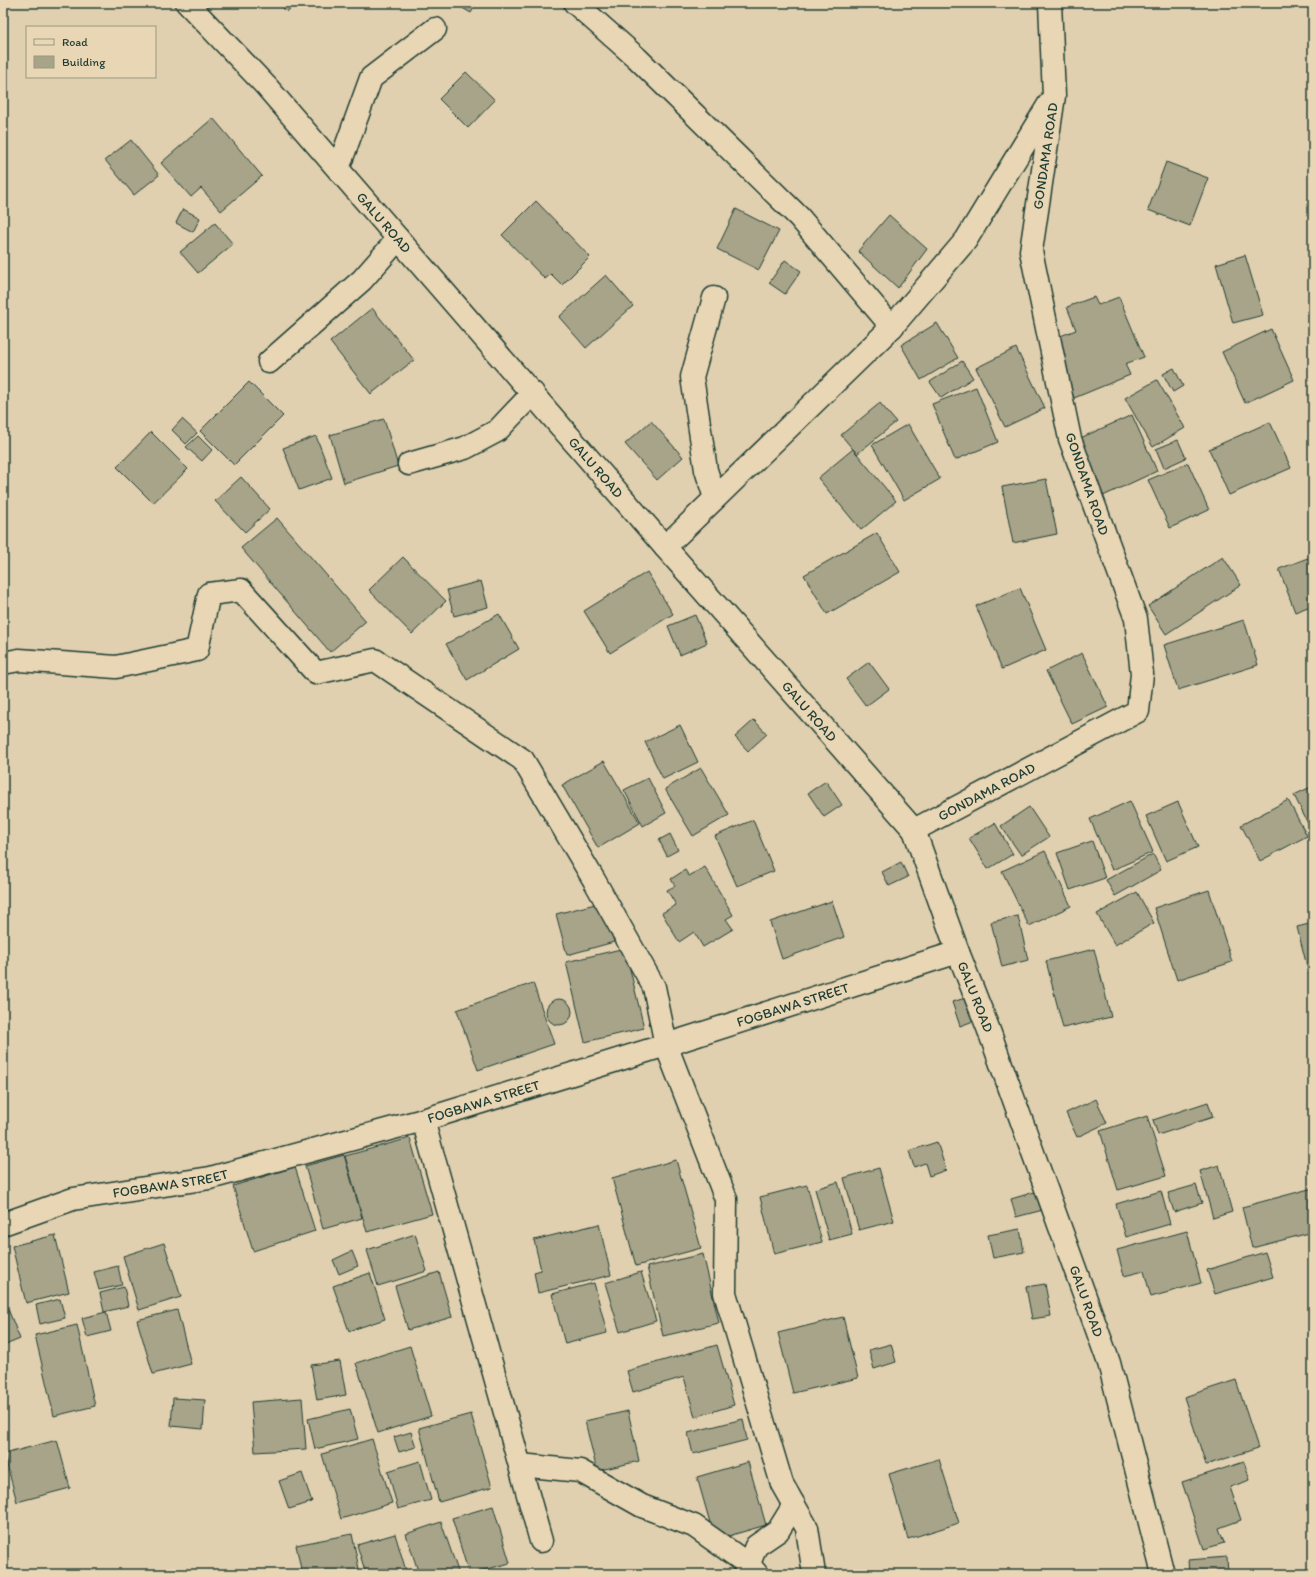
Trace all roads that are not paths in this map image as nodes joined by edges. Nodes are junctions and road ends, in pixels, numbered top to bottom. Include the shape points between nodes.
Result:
1 (187, 3) edge
2 (575, 3) edge
3 (1050, 3) edge
4 (435, 29) dead end
5 (1054, 96) junction
6 (338, 169) junction
7 (398, 239) junction
8 (714, 298) dead end
9 (892, 327) junction
10 (269, 362) dead end
11 (533, 393) junction
12 (409, 464) dead end
13 (715, 498) junction
14 (665, 547) junction
15 (3, 663) edge
16 (914, 830) junction
17 (958, 952) junction
18 (666, 1045) junction
19 (423, 1120) junction
20 (3, 1224) edge
21 (520, 1465) junction
22 (794, 1505) junction
23 (541, 1541) dead end
24 (750, 1571) edge
25 (814, 1574) edge
26 (1163, 1574) edge

1 - 6 street, GALU ROAD via 266,86
2 - 9 street via 637,58 799,217
3 - 5 street, GONDAMA ROAD
4 - 6 street via 371,78
5 - 9 street via 966,240
5 - 16 street, GONDAMA ROAD via 1031,251 1070,439 1136,619 1142,674 1138,711
6 - 7 street, GALU ROAD
7 - 10 street via 362,280
7 - 11 street, GALU ROAD
8 - 13 street via 692,377 706,470
9 - 13 street
11 - 12 street via 497,431 465,448
11 - 14 street, GALU ROAD
13 - 14 street
14 - 16 street, GALU ROAD
15 - 18 street via 19,660 116,667 197,650 208,594 241,590 316,673 375,660 523,760 654,987
16 - 17 street, GALU ROAD
17 - 18 street, FOGBAWA STREET
17 - 26 street, GALU ROAD via 1109,1363
18 - 19 street, FOGBAWA STREET
18 - 22 street via 726,1199 725,1293 782,1484
19 - 20 street, FOGBAWA STREET via 210,1178 73,1199
19 - 21 street
21 - 23 street
21 - 24 street via 580,1471 642,1506 694,1526
22 - 24 street via 778,1531 756,1546
22 - 25 street via 807,1528

